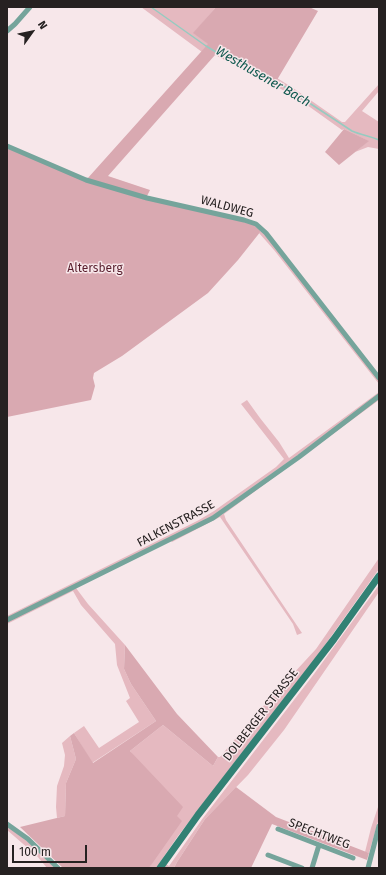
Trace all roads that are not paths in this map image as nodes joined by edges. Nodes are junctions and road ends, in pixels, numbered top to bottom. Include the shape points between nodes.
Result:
1 (30, 7) edge
2 (7, 31) edge
3 (7, 146) edge
4 (379, 378) edge
5 (379, 396) edge
6 (379, 576) edge
7 (7, 620) edge
8 (7, 824) edge
9 (379, 826) edge
10 (278, 829) dead end
11 (319, 845) junction
12 (268, 855) dead end
13 (354, 858) dead end
14 (58, 868) edge
15 (160, 868) edge
16 (302, 868) edge
17 (312, 868) edge
18 (368, 868) edge

1 - 2 street
3 - 4 street, WALDWEG via 86,180 147,198 256,224 266,233
5 - 7 street, FALKENSTRASSE via 213,518
6 - 15 main road, DOLBERGER STRASSE
8 - 14 street via 28,839
9 - 18 street
10 - 11 street, SPECHTWEG
11 - 13 street, SPECHTWEG
11 - 17 street
12 - 16 street

